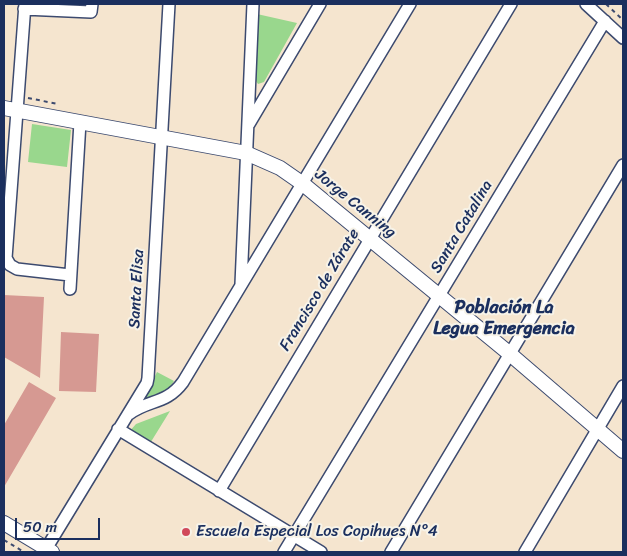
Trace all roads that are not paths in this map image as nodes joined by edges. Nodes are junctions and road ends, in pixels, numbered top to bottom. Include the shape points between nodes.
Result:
1 (92, 4) edge
2 (168, 4) edge
3 (253, 4) edge
4 (320, 4) edge
5 (410, 4) edge
6 (511, 4) edge
7 (586, 4) edge
8 (24, 6) edge
9 (605, 22) junction
10 (623, 38) edge
11 (10, 109) edge
12 (80, 122) junction
13 (248, 126) junction
14 (162, 138) junction
15 (246, 153) junction
16 (623, 165) edge
17 (303, 184) junction
18 (370, 239) junction
19 (70, 275) junction
20 (241, 286) junction
21 (70, 289) dead end
22 (439, 296) junction
23 (510, 354) junction
24 (623, 386) edge
25 (126, 417) junction
26 (118, 429) junction
27 (598, 430) junction
28 (623, 451) edge
29 (219, 491) junction
30 (4, 523) edge
31 (294, 536) junction
32 (49, 550) edge
33 (284, 552) edge
34 (321, 552) edge
35 (391, 552) edge
36 (525, 552) edge

1 - 8 street via 91,12
2 - 14 street, Santa Elisa
3 - 13 street
4 - 13 street
5 - 17 street
6 - 18 street, Francisco de Zárate
7 - 9 street
8 - 11 street via 18,96
9 - 10 street
9 - 22 street, Santa Catalina
11 - 12 street, Jorge Canning
11 - 19 street via 6,258 17,269
12 - 14 street, Jorge Canning
12 - 19 street
13 - 15 street
14 - 15 street, Jorge Canning
14 - 25 street, Santa Elisa via 148,378
15 - 17 street, Jorge Canning via 280,168
15 - 20 street
16 - 23 street
17 - 18 street, Jorge Canning
17 - 20 street
18 - 22 street, Jorge Canning
18 - 29 street, Francisco de Zárate
19 - 21 street
20 - 25 street via 179,388 166,398 137,409
22 - 23 street, Jorge Canning
22 - 31 street, Santa Catalina
23 - 27 street, Jorge Canning
23 - 35 street
24 - 27 street
25 - 26 street, Santa Elisa
26 - 29 street
26 - 32 street, Santa Elisa
27 - 28 street, Jorge Canning
27 - 36 street
29 - 31 street
30 - 32 street
31 - 33 street, Santa Catalina
31 - 34 street

